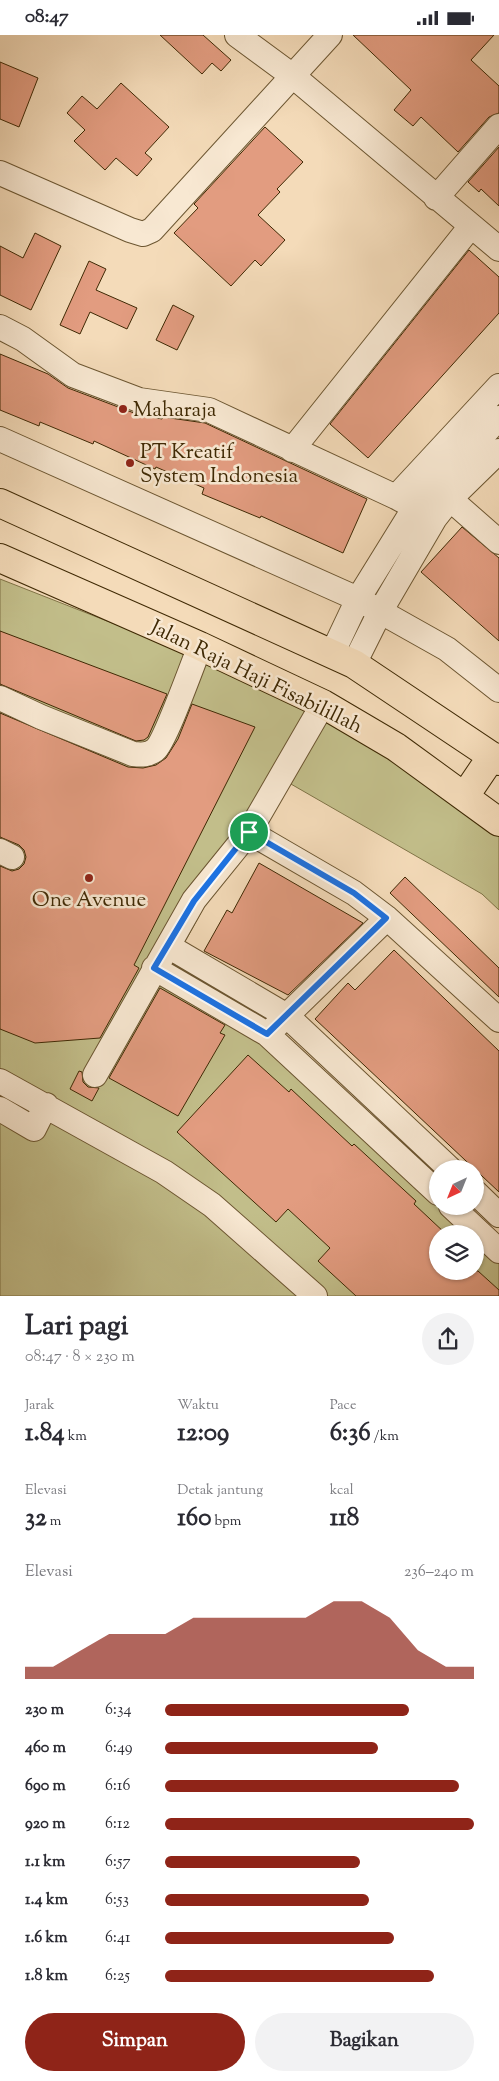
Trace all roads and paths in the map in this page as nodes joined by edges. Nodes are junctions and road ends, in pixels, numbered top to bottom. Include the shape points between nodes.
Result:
1 (237, 35) edge
2 (330, 35) edge
3 (294, 77) junction
4 (499, 126) edge
5 (0, 173) edge
6 (436, 198) junction
7 (471, 226) junction
8 (499, 249) edge
9 (0, 327) edge
10 (499, 386) edge
11 (499, 418) edge
12 (0, 439) edge
13 (292, 450) junction
14 (499, 451) edge
15 (450, 499) junction
16 (406, 502) junction
17 (0, 503) edge
18 (435, 518) junction
19 (499, 542) edge
20 (0, 558) edge
21 (358, 599) junction
22 (380, 612) junction
23 (200, 646) junction
24 (343, 659) junction
25 (499, 690) edge
26 (0, 698) edge
27 (323, 703) junction
28 (496, 759) edge
29 (465, 796) junction
30 (499, 822) edge
31 (249, 832) junction
32 (386, 918) junction
33 (168, 946) junction
34 (154, 968) junction
35 (287, 1016) junction
36 (499, 1020) edge
37 (267, 1034) junction
38 (95, 1075) dead end
39 (0, 1081) edge
40 (46, 1105) junction
41 (0, 1109) edge
42 (440, 1160) edge
43 (429, 1185) edge
44 (484, 1201) edge
45 (461, 1215) edge
46 (499, 1215) edge
47 (499, 1251) edge
48 (315, 1296) edge

1 - 3 street
2 - 3 street
3 - 5 street via 152,230 143,234
3 - 6 street
4 - 6 street
6 - 7 street
7 - 8 street
7 - 13 street
9 - 13 street via 23,339 73,375 139,401 209,410
10 - 16 street
11 - 16 street
12 - 21 street
13 - 16 street
14 - 15 street
15 - 18 street
15 - 19 street
16 - 18 street
16 - 21 street
17 - 24 main road
18 - 22 street
20 - 23 main road, Jalan Raja Haji Fisabilillah
21 - 22 street
21 - 24 street
22 - 24 street
22 - 25 street via 448,649
23 - 26 street via 164,735 156,749 145,755 133,754
23 - 27 main road, Jalan Raja Haji Fisabilillah
24 - 28 main road
27 - 29 main road, Jalan Raja Haji Fisabilillah via 396,747
27 - 31 street
28 - 29 main road
29 - 30 main road, Jalan Raja Haji Fisabilillah
31 - 32 street via 354,893
31 - 33 street via 194,901
32 - 35 street
32 - 36 street
33 - 34 street
33 - 35 street
34 - 37 street
34 - 38 street
35 - 37 street
35 - 42 street
37 - 43 street
39 - 40 street
40 - 41 street via 34,1129
40 - 48 street via 164,1172 212,1205
44 - 46 street
45 - 47 street

